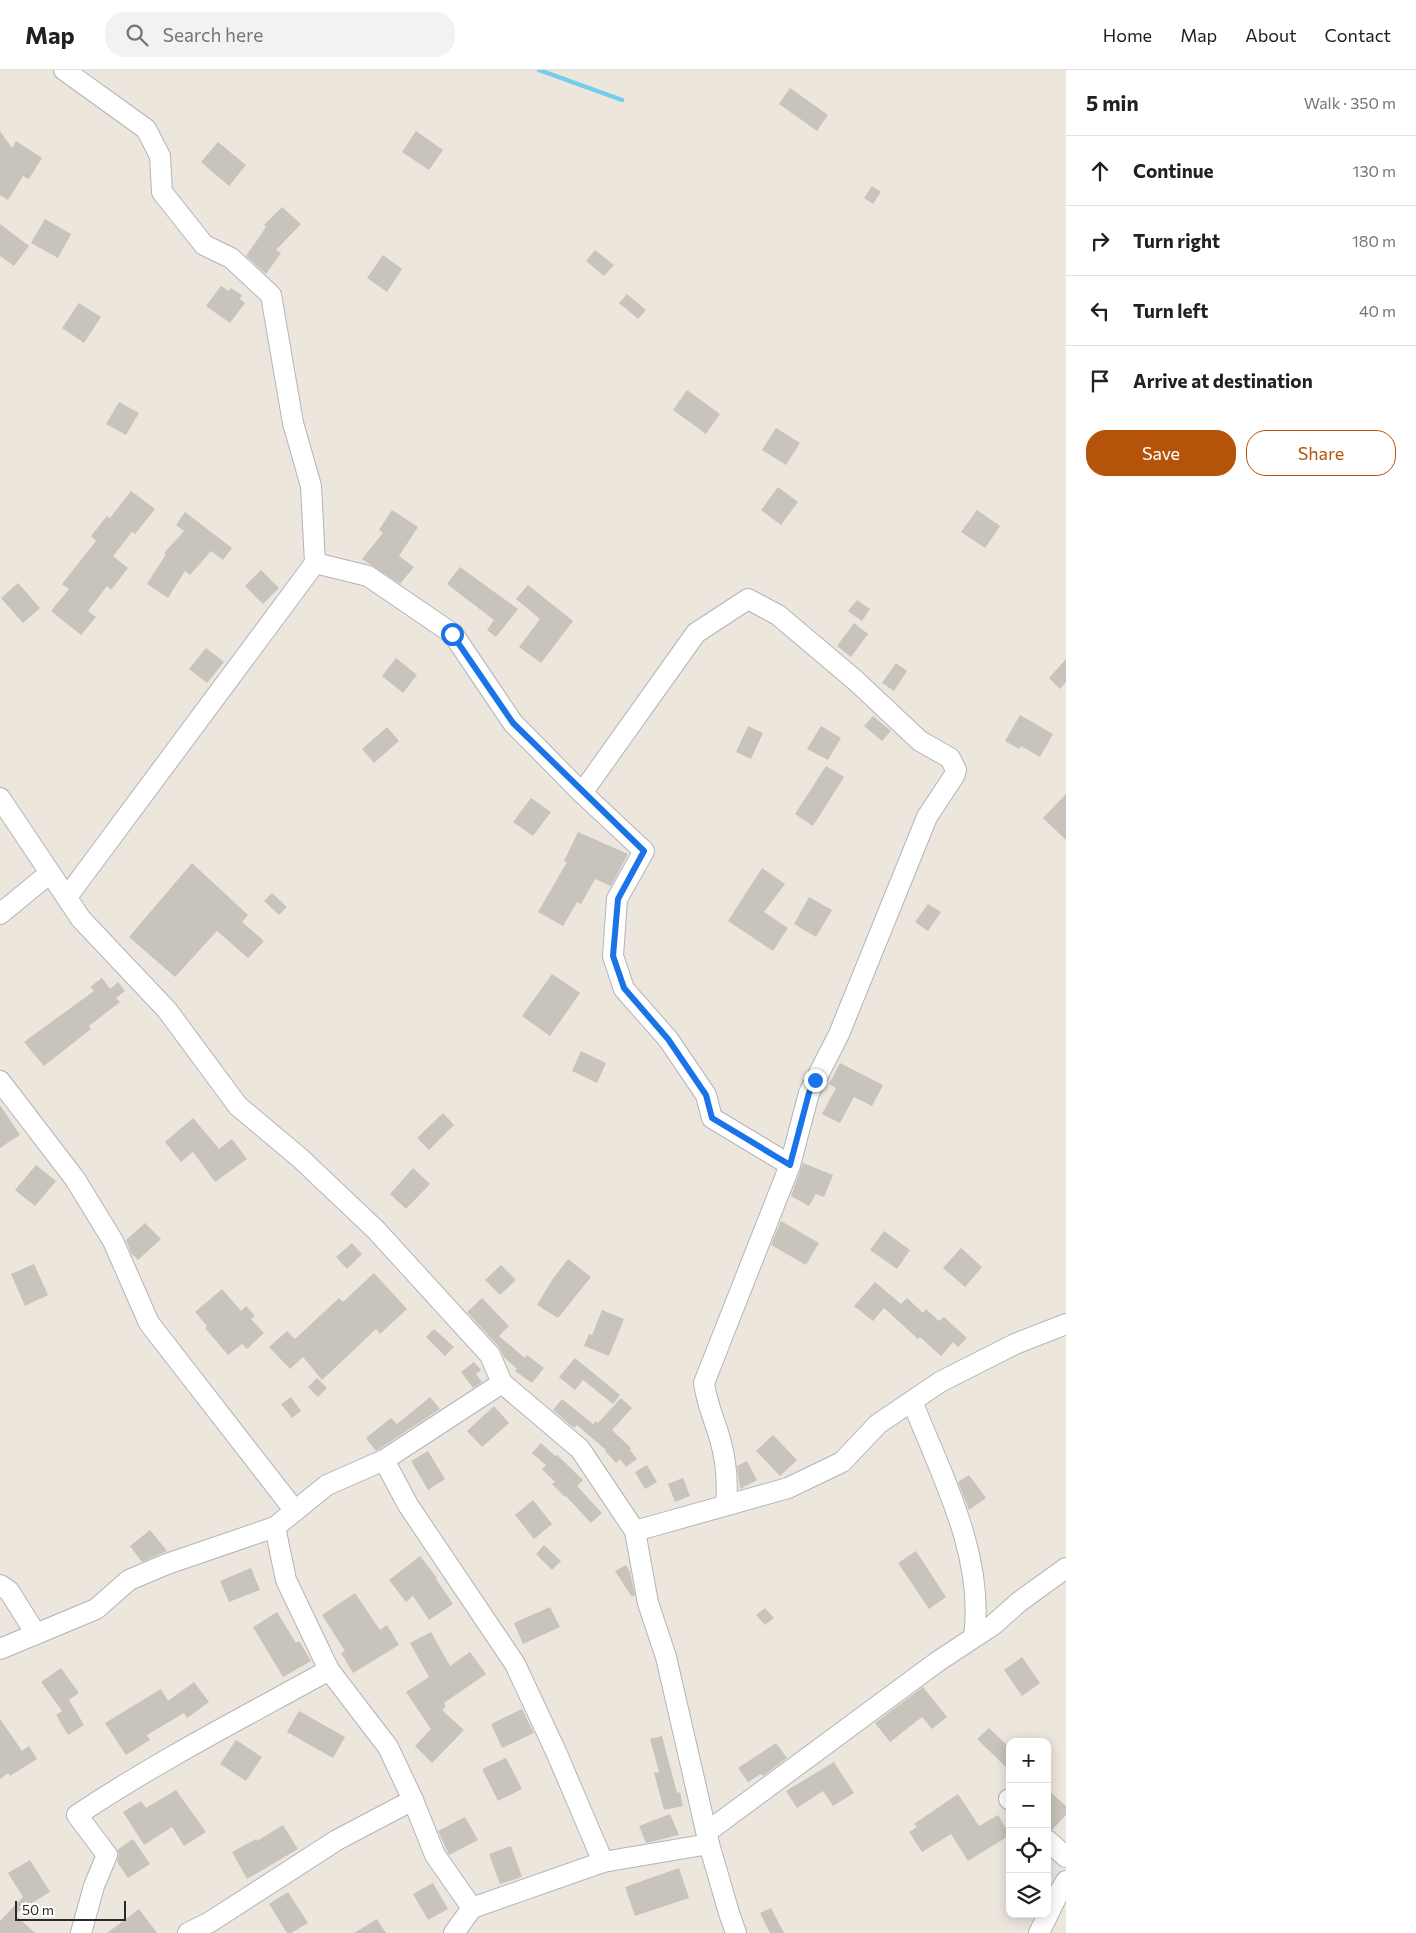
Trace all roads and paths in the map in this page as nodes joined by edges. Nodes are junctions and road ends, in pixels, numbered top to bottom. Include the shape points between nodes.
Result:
1 (64, 70) edge
2 (315, 563) junction
3 (582, 793) junction
4 (0, 798) edge
5 (50, 873) junction
6 (67, 898) junction
7 (0, 914) edge
8 (0, 1082) edge
9 (790, 1165) junction
10 (1066, 1324) edge
11 (502, 1383) junction
12 (912, 1401) junction
13 (384, 1460) junction
14 (726, 1505) junction
15 (295, 1511) junction
16 (275, 1527) junction
17 (635, 1531) junction
18 (1066, 1568) edge
19 (0, 1585) edge
20 (36, 1634) junction
21 (974, 1636) junction
22 (0, 1649) edge
23 (329, 1670) junction
24 (413, 1800) junction
25 (708, 1838) junction
26 (1051, 1844) edge
27 (1066, 1857) edge
28 (604, 1862) junction
29 (1066, 1881) edge
30 (472, 1908) junction
31 (81, 1933) edge
32 (188, 1933) edge
33 (454, 1933) edge
34 (736, 1933) edge
35 (1039, 1933) edge

1 - 2 street via 146,129 160,156 162,192 204,245 231,258 272,294 293,423 312,486
2 - 3 street via 368,576 452,634 513,723
2 - 6 street
3 - 9 street via 644,851 618,899 613,956 624,988 668,1039 706,1095 712,1118
3 - 9 street via 696,633 748,599 778,615 856,680 920,741 954,763 954,776 927,818 839,1034 809,1093
4 - 5 street
5 - 6 street
5 - 7 street
6 - 11 street via 81,919 167,1010 238,1106 300,1158 376,1230 490,1355
8 - 15 street via 75,1179 113,1241 149,1324
9 - 14 street via 704,1383 706,1402 720,1440 727,1486
10 - 12 street via 1015,1344 940,1382
11 - 13 street
11 - 17 street via 580,1449
12 - 14 street via 878,1424 842,1462 788,1488
12 - 21 street via 967,1543 977,1616
13 - 15 street via 327,1485
13 - 28 street via 408,1505 515,1664
14 - 17 street
15 - 16 street
16 - 20 street via 129,1580 96,1609
16 - 23 street via 286,1580
17 - 25 street via 648,1603 666,1657
18 - 21 street
19 - 20 street via 9,1591
20 - 22 street
21 - 25 street
23 - 24 street via 388,1748
23 - 31 street via 148,1770 77,1815 107,1854
24 - 30 street via 435,1855
24 - 32 street via 337,1840
25 - 28 street
25 - 34 street
26 - 27 street
28 - 30 street
29 - 35 street
30 - 33 street

